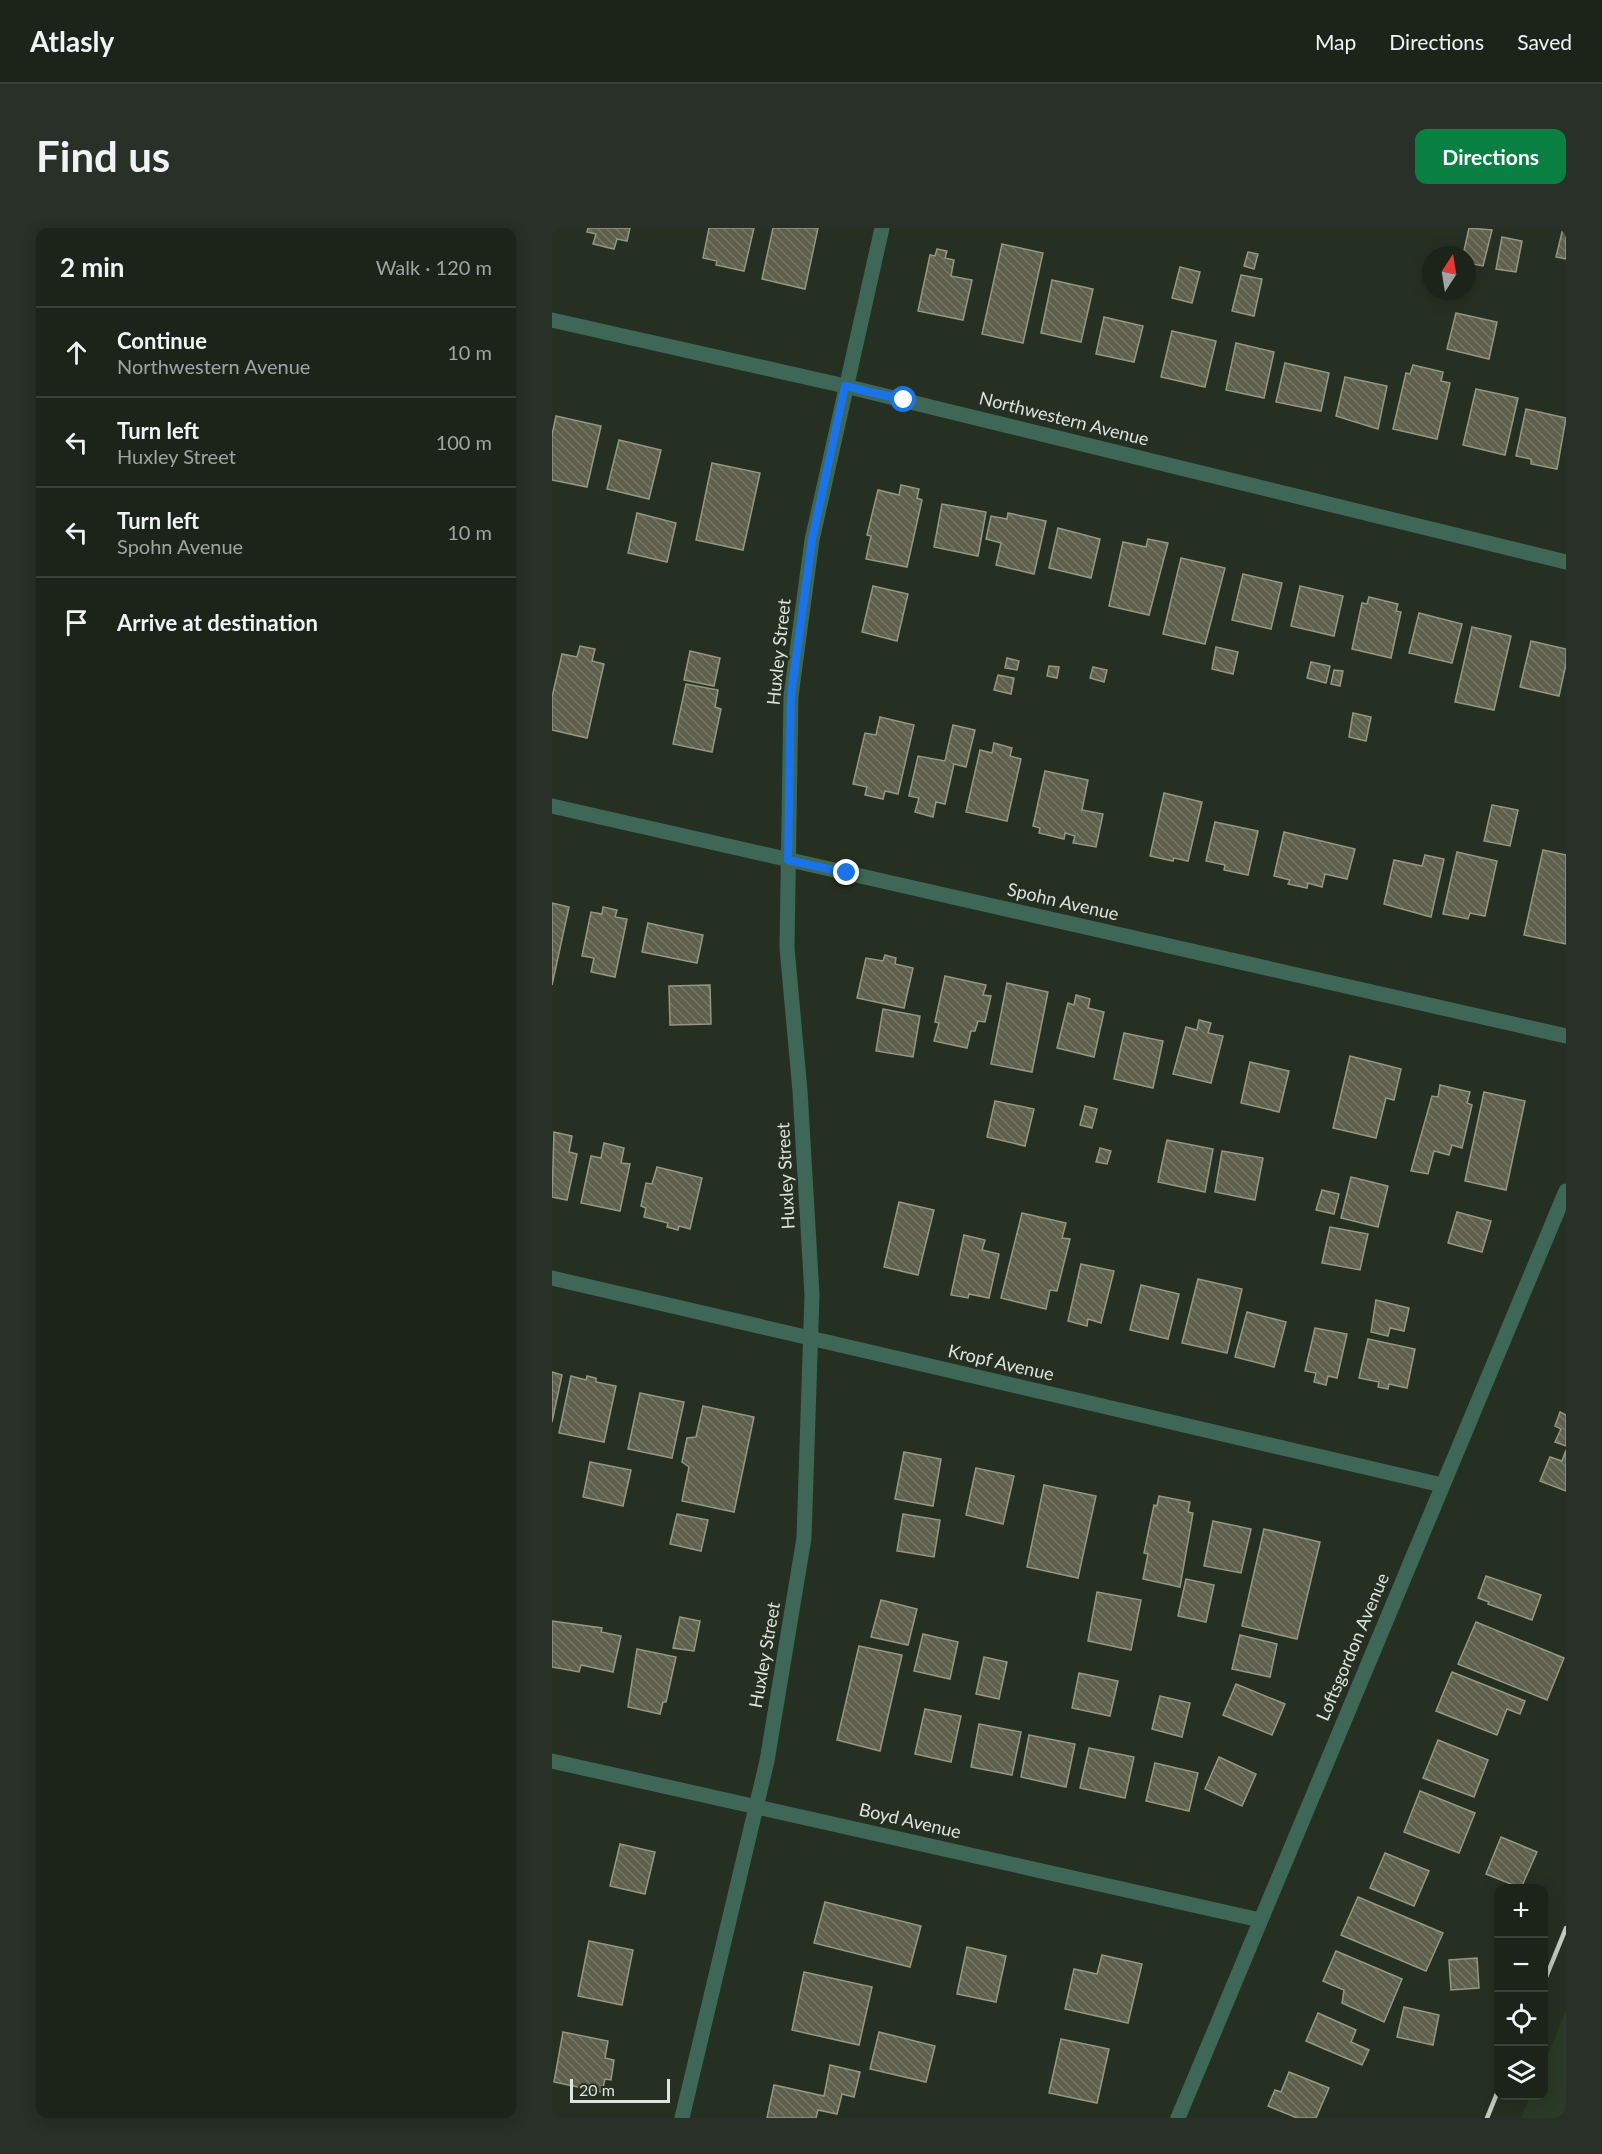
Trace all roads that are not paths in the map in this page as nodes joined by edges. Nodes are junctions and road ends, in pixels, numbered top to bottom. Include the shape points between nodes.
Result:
1 (882, 228) edge
2 (552, 320) edge
3 (845, 386) junction
4 (1566, 562) edge
5 (552, 806) edge
6 (788, 860) junction
7 (1566, 1036) edge
8 (1566, 1191) edge
9 (552, 1278) edge
10 (812, 1338) junction
11 (1442, 1485) junction
12 (552, 1761) edge
13 (756, 1807) junction
14 (1260, 1920) junction
15 (682, 2118) edge
16 (1178, 2118) edge

1 - 3 street, Huxley Street
2 - 3 street, Northwestern Avenue
3 - 4 street, Northwestern Avenue
3 - 6 street, Huxley Street via 812,540 791,696
5 - 6 street, Spohn Avenue
6 - 7 street, Spohn Avenue
6 - 10 street, Huxley Street via 787,948 801,1102
8 - 11 street, Loftsgordon Avenue
9 - 10 street, Kropf Avenue
10 - 11 street, Kropf Avenue
10 - 13 street, Huxley Street via 804,1539
11 - 14 street, Loftsgordon Avenue
12 - 13 street, Boyd Avenue
13 - 14 street, Boyd Avenue
13 - 15 street, Huxley Street
14 - 16 street, Loftsgordon Avenue

